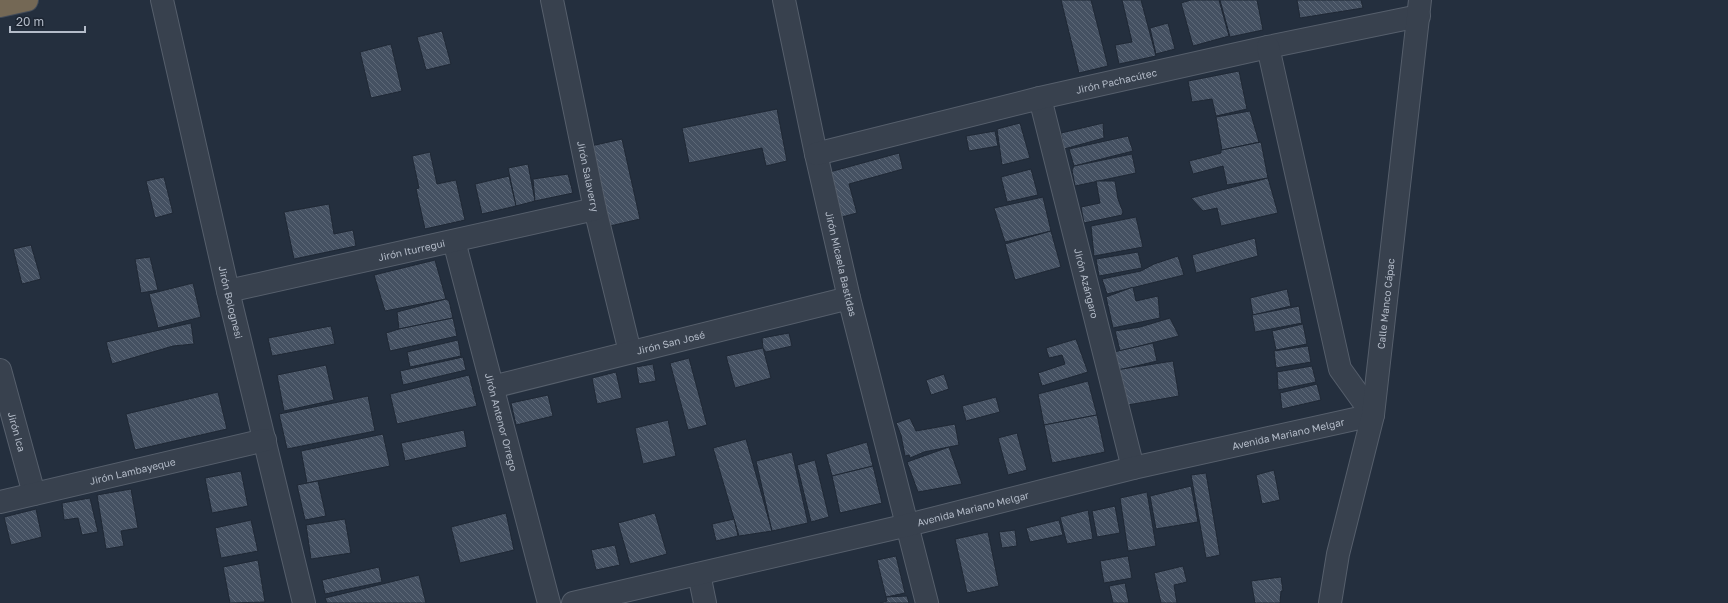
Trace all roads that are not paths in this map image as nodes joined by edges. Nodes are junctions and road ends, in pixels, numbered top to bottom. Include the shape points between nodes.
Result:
1 (27, 0) edge
2 (162, 0) edge
3 (552, 0) edge
4 (784, 0) edge
5 (0, 6) edge
6 (1420, 8) edge
7 (1268, 47) junction
8 (1040, 98) junction
9 (816, 154) junction
10 (595, 209) junction
11 (454, 240) junction
12 (228, 291) junction
13 (849, 298) junction
14 (630, 352) junction
15 (0, 370) edge
16 (492, 386) junction
17 (1373, 415) junction
18 (265, 440) junction
19 (1133, 468) junction
20 (34, 494) junction
21 (0, 502) edge
22 (908, 525) junction
23 (699, 574) junction
24 (304, 603) edge
25 (549, 603) edge
26 (573, 603) edge
27 (705, 603) edge
28 (927, 603) edge
29 (1330, 603) edge

1 - 5 highway
2 - 12 street, Jirón Bolognesi
3 - 10 street, Jirón Salaverry
4 - 9 street, Jirón Micaela Bastidas
6 - 7 street, Jirón Pachacútec
6 - 17 street, Calle Manco Cápac
7 - 8 street, Jirón Pachacútec
7 - 17 street via 1340,369
8 - 9 street, Jirón Pachacútec
8 - 19 street, Jirón Azángaro
9 - 13 street, Jirón Micaela Bastidas
10 - 11 street, Jirón Iturregui
10 - 14 street, Jirón Salaverry
11 - 12 street, Jirón Iturregui
11 - 16 street, Jirón Antenor Orrego
12 - 18 street, Jirón Bolognesi
13 - 14 street, Jirón San José
13 - 22 street, Jirón Micaela Bastidas
14 - 16 street, Jirón San José
15 - 20 street, Jirón Ica
16 - 25 street, Jirón Antenor Orrego
17 - 19 street, Avenida Mariano Melgar
17 - 29 street, Calle Manco Cápac via 1338,554
18 - 20 street, Jirón Lambayeque
18 - 24 street, Jirón Bolognesi
19 - 22 street, Avenida Mariano Melgar
20 - 21 street, Jirón Lambayeque
22 - 23 street, Avenida Mariano Melgar
22 - 28 street, Jirón Micaela Bastidas
23 - 26 street, Avenida Mariano Melgar
23 - 27 street

